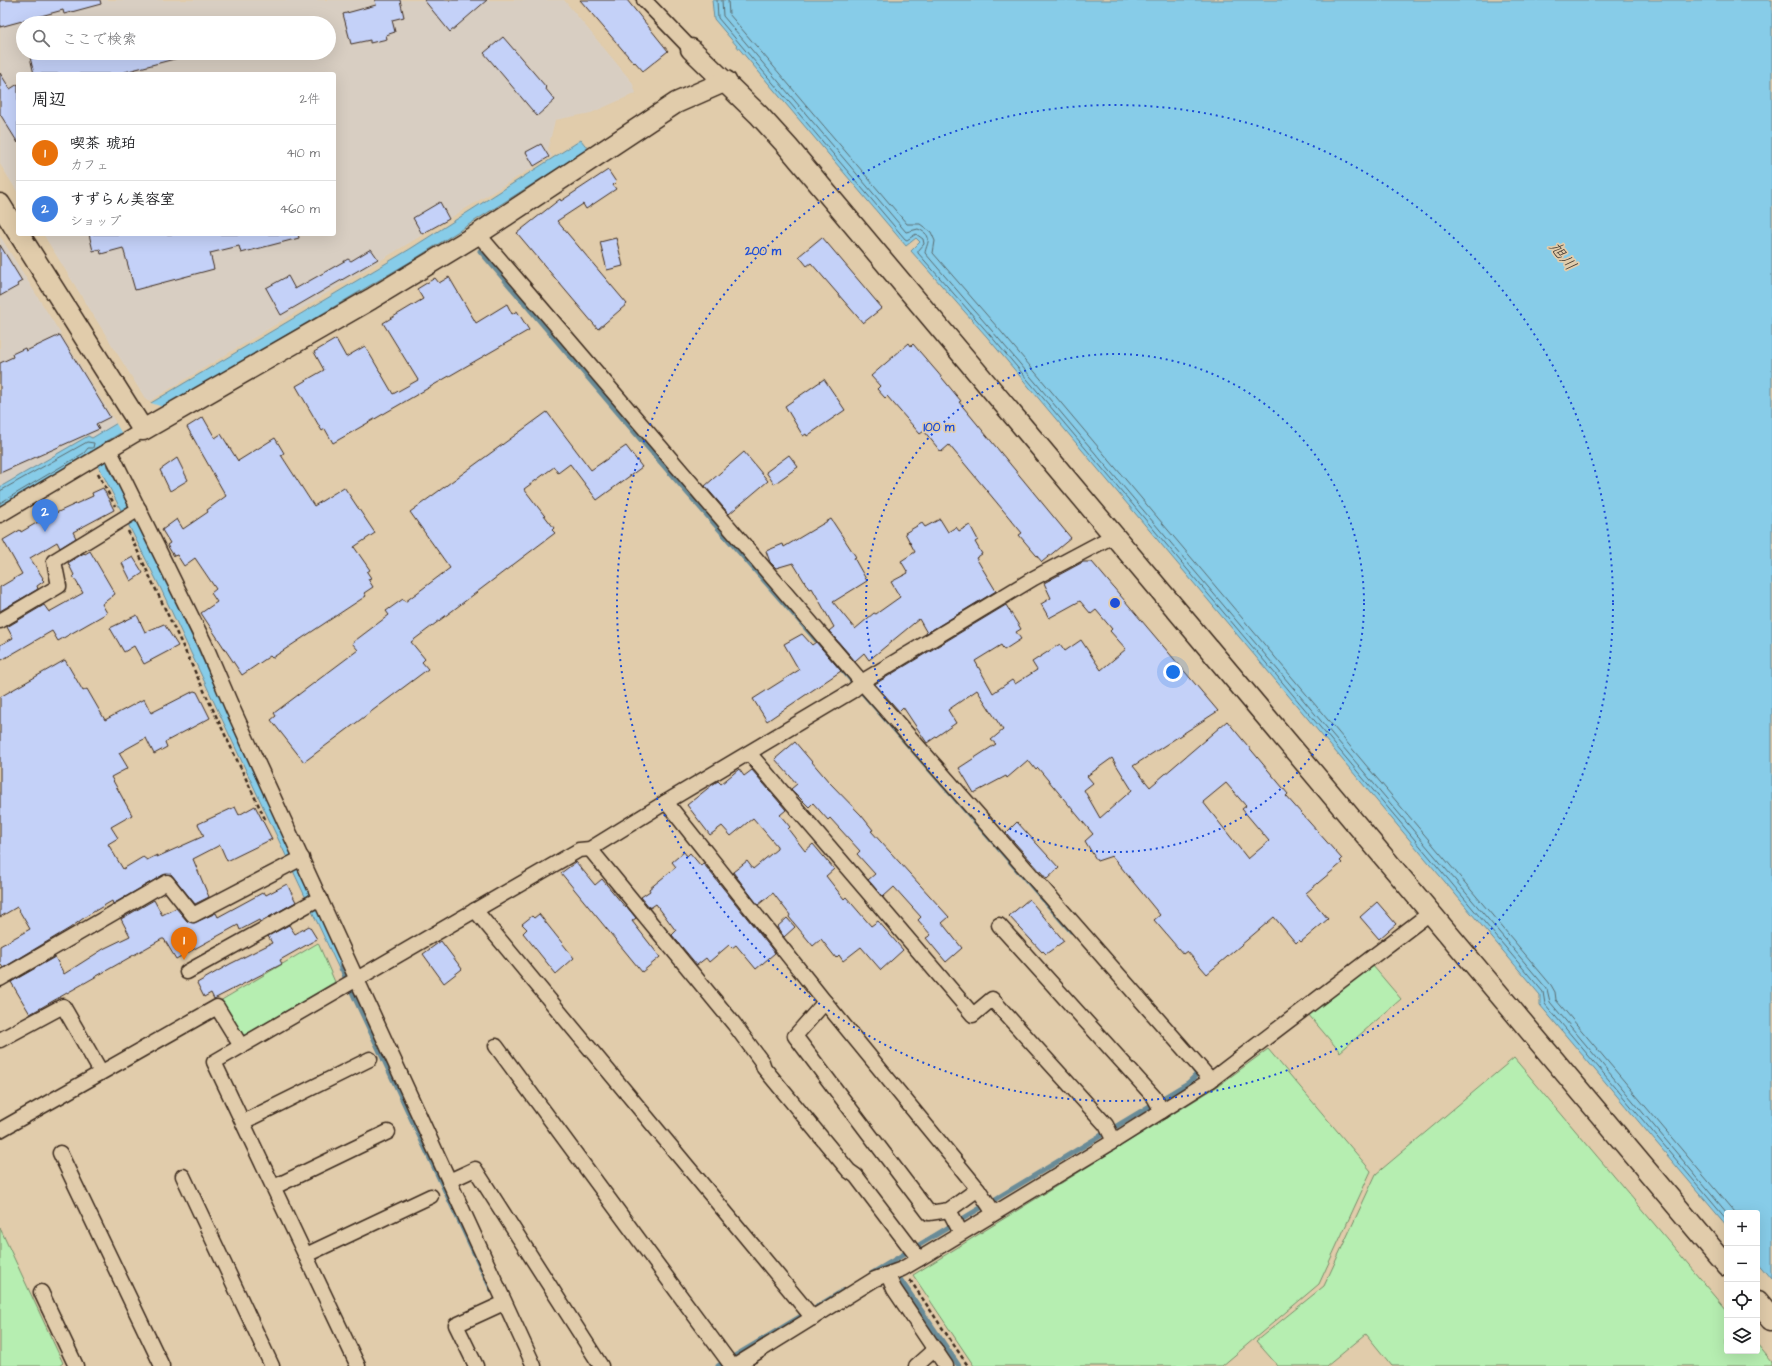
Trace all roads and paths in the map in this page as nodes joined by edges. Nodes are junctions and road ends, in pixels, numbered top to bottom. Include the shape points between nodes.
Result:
1 (644, 0) edge
2 (691, 49) joint
3 (726, 81) junction
4 (0, 204) edge
5 (16, 230) edge
6 (478, 234) junction
7 (20, 236) edge
8 (143, 430) junction
9 (102, 454) junction
10 (132, 512) junction
11 (0, 515) edge
12 (1116, 536) junction
13 (0, 621) edge
14 (858, 687) junction
15 (749, 753) junction
16 (666, 802) junction
17 (590, 849) junction
18 (296, 861) junction
19 (315, 901) junction
20 (475, 910) junction
21 (1430, 913) junction
22 (999, 925) dead end
23 (188, 972) dead end
24 (0, 978) edge
25 (351, 982) junction
26 (825, 1002) junction
27 (0, 1040) edge
28 (241, 1046) junction
29 (496, 1046) dead end
30 (370, 1059) dead end
31 (101, 1072) junction
32 (1211, 1080) junction
33 (1159, 1105) junction
34 (243, 1122) junction
35 (0, 1130) edge
36 (388, 1132) dead end
37 (1110, 1134) junction
38 (60, 1153) dead end
39 (183, 1176) dead end
40 (449, 1181) junction
41 (274, 1187) junction
42 (431, 1196) dead end
43 (987, 1203) junction
44 (955, 1222) junction
45 (914, 1253) junction
46 (306, 1255) junction
47 (1724, 1262) edge
48 (902, 1268) junction
49 (888, 1275) junction
50 (41, 1292) dead end
51 (501, 1305) junction
52 (1760, 1306) edge
53 (809, 1314) junction
54 (1772, 1320) edge
55 (935, 1349) junction
56 (730, 1363) edge
57 (76, 1366) edge
58 (162, 1366) edge
59 (272, 1366) edge
60 (358, 1366) edge
61 (476, 1366) edge
62 (534, 1366) edge
63 (601, 1366) edge
64 (916, 1366) edge
65 (946, 1366) edge
66 (968, 1366) edge

1 - 2 street
2 - 3 street
3 - 6 street via 676,103
3 - 12 street via 788,148
4 - 5 street
6 - 8 street
6 - 14 street
7 - 8 street
8 - 9 street
9 - 10 street
9 - 11 street
10 - 13 street via 54,561 59,586
10 - 18 street via 205,644
12 - 14 street via 1034,578
12 - 21 street
14 - 15 street
14 - 32 street
15 - 16 street
15 - 37 street via 973,1015 992,999
16 - 17 street
16 - 26 street
17 - 20 street via 579,850
17 - 45 street via 734,1024 764,1068 849,1171 856,1176
18 - 19 street
18 - 24 street via 193,915 167,882
19 - 23 street
19 - 25 street
20 - 25 street
20 - 53 street
21 - 32 street
21 - 47 street
22 - 33 street
25 - 28 street
25 - 40 street
26 - 43 street
26 - 44 street via 795,1036 928,1213
27 - 31 street via 63,1006
28 - 31 street via 217,1007
28 - 34 street via 214,1062
29 - 56 street
30 - 34 street
31 - 35 street
32 - 33 street
33 - 37 street
34 - 41 street
36 - 41 street
37 - 43 street
38 - 58 street
39 - 59 street
40 - 51 street
40 - 63 street via 475,1169
41 - 46 street
42 - 46 street
43 - 44 street
43 - 44 street
44 - 45 street
45 - 48 street
46 - 60 street
48 - 49 street
48 - 66 path
49 - 53 street via 875,1279
49 - 55 street via 894,1289
50 - 57 street
51 - 61 street via 456,1325
51 - 62 street
52 - 54 street
53 - 56 street
55 - 64 street
55 - 65 street

